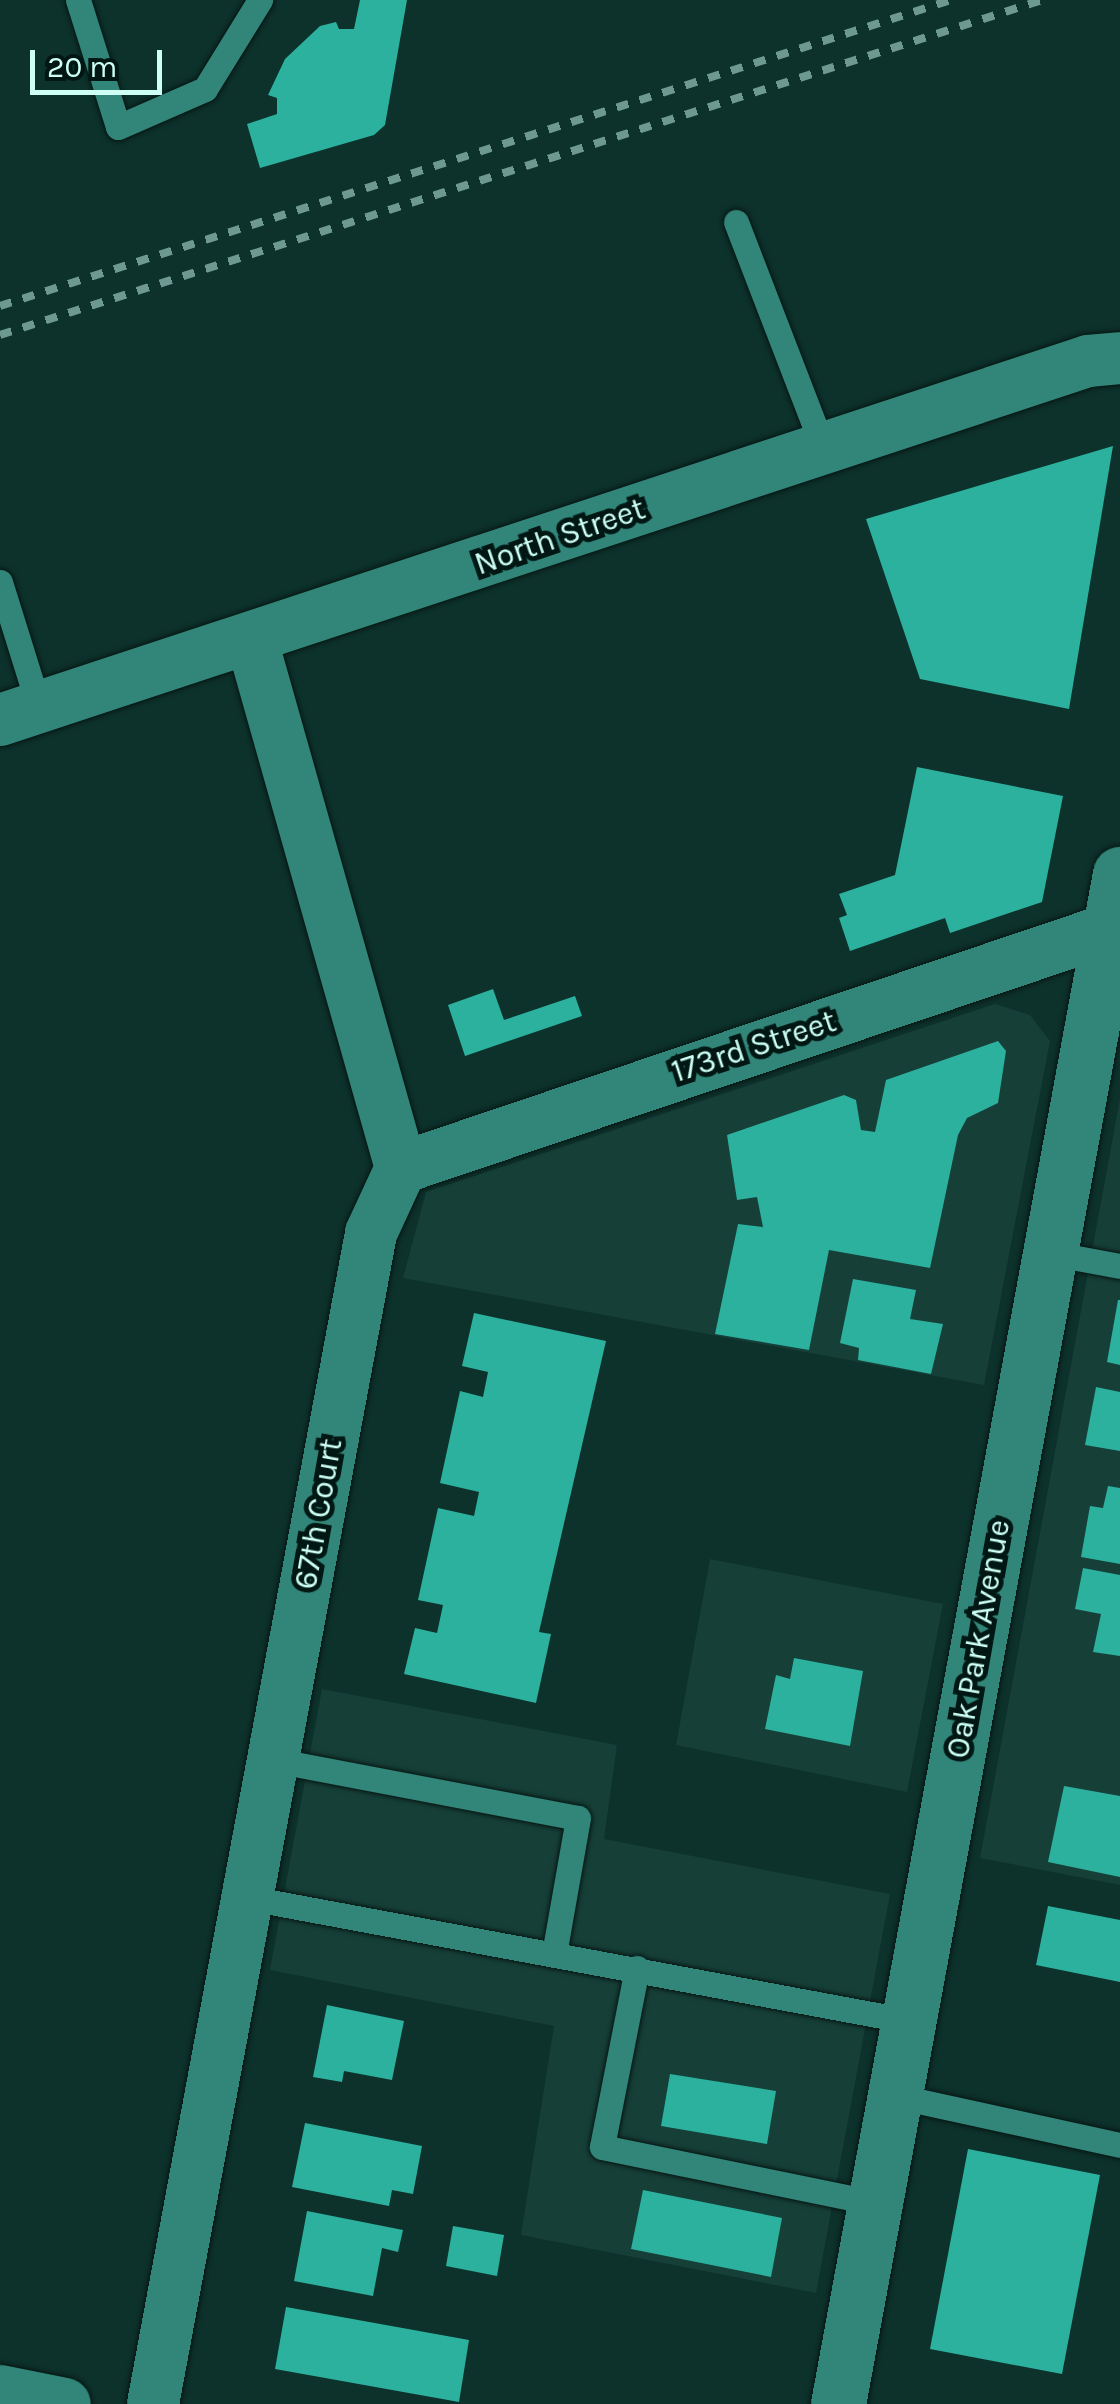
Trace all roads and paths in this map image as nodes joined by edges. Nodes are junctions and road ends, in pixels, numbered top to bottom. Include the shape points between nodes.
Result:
1 (78, 0) edge
2 (260, 0) edge
3 (736, 222) dead end
4 (1120, 358) edge
5 (823, 448) junction
6 (0, 582) edge
7 (252, 641) junction
8 (20, 714) edge
9 (1115, 911) edge
10 (400, 1168) junction
11 (1050, 1253) junction
12 (1120, 1266) edge
13 (274, 1760) junction
14 (249, 1898) junction
15 (554, 1954) junction
16 (636, 1968) junction
17 (908, 2022) junction
18 (895, 2096) junction
19 (1120, 2145) edge
20 (875, 2203) junction
21 (0, 2391) edge
22 (65, 2404) edge
23 (153, 2404) edge
24 (838, 2404) edge

1 - 2 lane via 118,126 205,89
3 - 5 lane
4 - 5 street, North Street via 1088,361
5 - 7 street, North Street
6 - 8 lane
7 - 8 street, North Street
7 - 10 street
9 - 10 street, 173rd Street
9 - 11 street, Oak Park Avenue
10 - 13 street, 67th Court via 371,1233
11 - 12 lane
11 - 17 street, Oak Park Avenue
13 - 14 street, 67th Court
13 - 15 lane via 578,1818
14 - 15 lane
14 - 23 street, 67th Court
15 - 16 lane
16 - 17 lane
16 - 20 lane via 602,2147
17 - 18 street, Oak Park Avenue
18 - 19 lane
18 - 20 street, Oak Park Avenue
20 - 24 street, Oak Park Avenue
21 - 22 street

